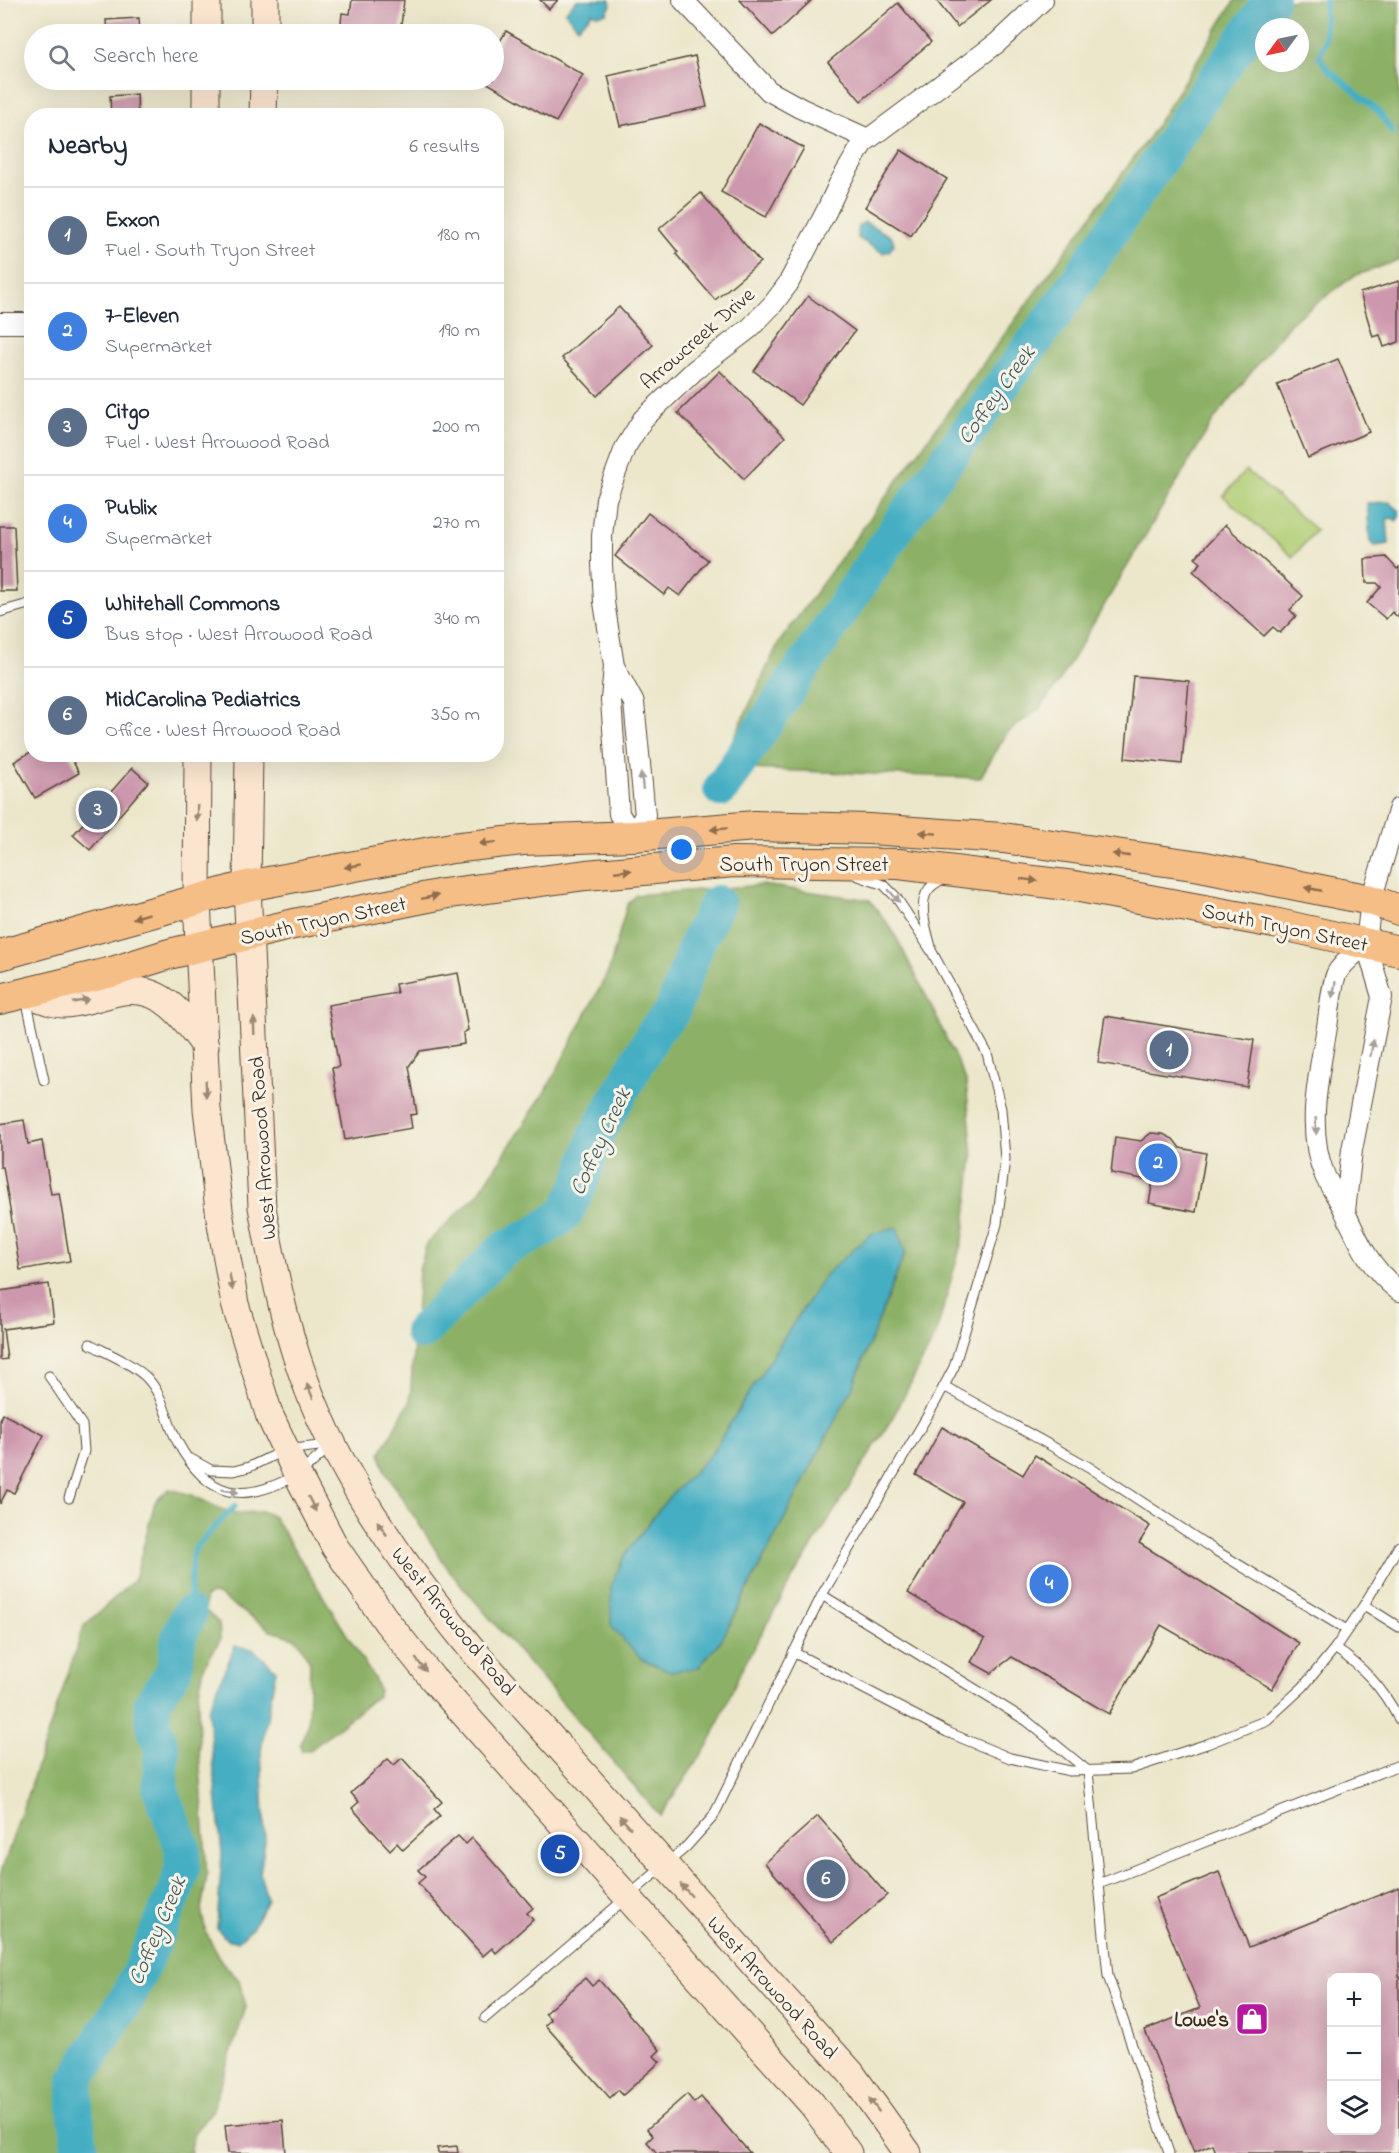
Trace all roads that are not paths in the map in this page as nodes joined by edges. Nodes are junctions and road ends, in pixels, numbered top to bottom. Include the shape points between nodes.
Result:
1 (207, 0) edge
2 (265, 0) edge
3 (683, 0) edge
4 (1043, 0) edge
5 (207, 24) edge
6 (265, 24) edge
7 (206, 90) edge
8 (264, 90) edge
9 (206, 108) edge
10 (263, 108) edge
11 (868, 139) junction
12 (24, 322) edge
13 (0, 323) edge
14 (24, 605) edge
15 (0, 612) edge
16 (198, 762) edge
17 (249, 762) edge
18 (1399, 808) edge
19 (633, 836) junction
20 (823, 864) junction
21 (953, 871) junction
22 (247, 886) junction
23 (197, 900) junction
24 (1371, 900) junction
25 (1399, 910) edge
26 (250, 935) junction
27 (1366, 943) junction
28 (200, 946) junction
29 (1399, 951) edge
30 (932, 952) junction
31 (0, 955) edge
32 (12, 996) edge
33 (205, 1046) junction
34 (44, 1080) dead end
35 (1345, 1211) junction
36 (1399, 1291) edge
37 (90, 1344) dead end
38 (50, 1376) dead end
39 (944, 1386) junction
40 (333, 1445) junction
41 (285, 1450) junction
42 (186, 1456) junction
43 (297, 1474) junction
44 (69, 1498) dead end
45 (1399, 1546) edge
46 (822, 1595) junction
47 (1364, 1605) junction
48 (1399, 1627) edge
49 (1347, 1630) junction
50 (1335, 1648) junction
51 (793, 1652) junction
52 (1399, 1719) edge
53 (1399, 1765) edge
54 (1088, 1771) junction
55 (664, 1866) junction
56 (1099, 1884) junction
57 (629, 1898) junction
58 (485, 2018) dead end
59 (848, 2153) edge
60 (908, 2153) edge
61 (1170, 2153) edge

1 - 5 main road
2 - 6 main road
3 - 11 street via 769,91
4 - 11 street, Arrowcreek Drive via 997,42
7 - 9 main road
8 - 10 main road
11 - 19 street, Arrowcreek Drive via 851,161 788,284 750,328 695,370 643,419 625,447 606,499 602,536 604,602 614,666 634,703 645,815
12 - 13 street
14 - 15 lane
16 -> 23 main road, West Arrowood Road
17 - 22 main road, West Arrowood Road
18 - 24 street
19 -> 22 main road, South Tryon Street via 461,846
24 -> 19 main road, South Tryon Street via 1200,866 1004,838 755,826
20 - 21 main road, South Tryon Street via 899,864
26 -> 20 main road, South Tryon Street via 442,894 586,875 734,862
20 -> 30 lane via 884,885
21 -> 27 main road, South Tryon Street via 1074,886
21 - 30 lane via 925,896 924,916
22 - 23 main road, South Tryon Street
22 - 26 main road, West Arrowood Road
23 - 28 main road, West Arrowood Road
23 -> 31 main road, South Tryon Street
24 - 25 main road, South Tryon Street
24 - 27 street
26 - 28 main road, South Tryon Street
40 -> 26 main road, West Arrowood Road via 297,1358 262,1207
27 - 29 main road, South Tryon Street
35 -> 27 street via 1352,1150 1382,997
27 -> 35 street via 1337,973 1316,1090 1318,1154 1325,1177
28 - 32 main road, South Tryon Street
28 - 33 main road, West Arrowood Road
30 - 39 lane via 987,1053 1001,1109 1005,1159 996,1224 954,1367
32 -> 33 main road via 63,1005 127,991 152,994 170,1003 186,1018
32 - 34 lane
33 -> 41 main road, West Arrowood Road via 207,1109 235,1304
35 - 36 street via 1355,1238 1371,1263
37 - 42 lane via 146,1377 159,1394
38 - 44 lane via 82,1425 84,1451
39 - 46 lane
39 - 49 lane via 1089,1467 1213,1549
40 - 41 lane
40 - 43 lane
55 -> 40 main road, West Arrowood Road via 426,1593 377,1522
41 - 42 lane via 234,1471 212,1470
41 - 43 main road, West Arrowood Road
42 -> 43 lane via 208,1482 234,1493 253,1491
43 -> 57 main road, West Arrowood Road via 334,1547 387,1622
45 - 47 lane
46 - 51 lane
46 - 54 lane via 1027,1720
47 - 48 lane
47 - 49 lane
49 - 50 lane
50 - 52 lane via 1360,1666 1389,1700
50 - 54 lane via 1304,1687 1267,1720 1131,1769
51 - 54 lane via 947,1732 1010,1758
51 - 55 lane via 713,1817
53 - 56 lane
54 - 56 lane
55 - 57 lane
60 -> 55 main road, West Arrowood Road via 851,2073
56 - 61 lane via 1108,1976
57 - 58 lane
57 - 59 main road, West Arrowood Road via 812,2104

